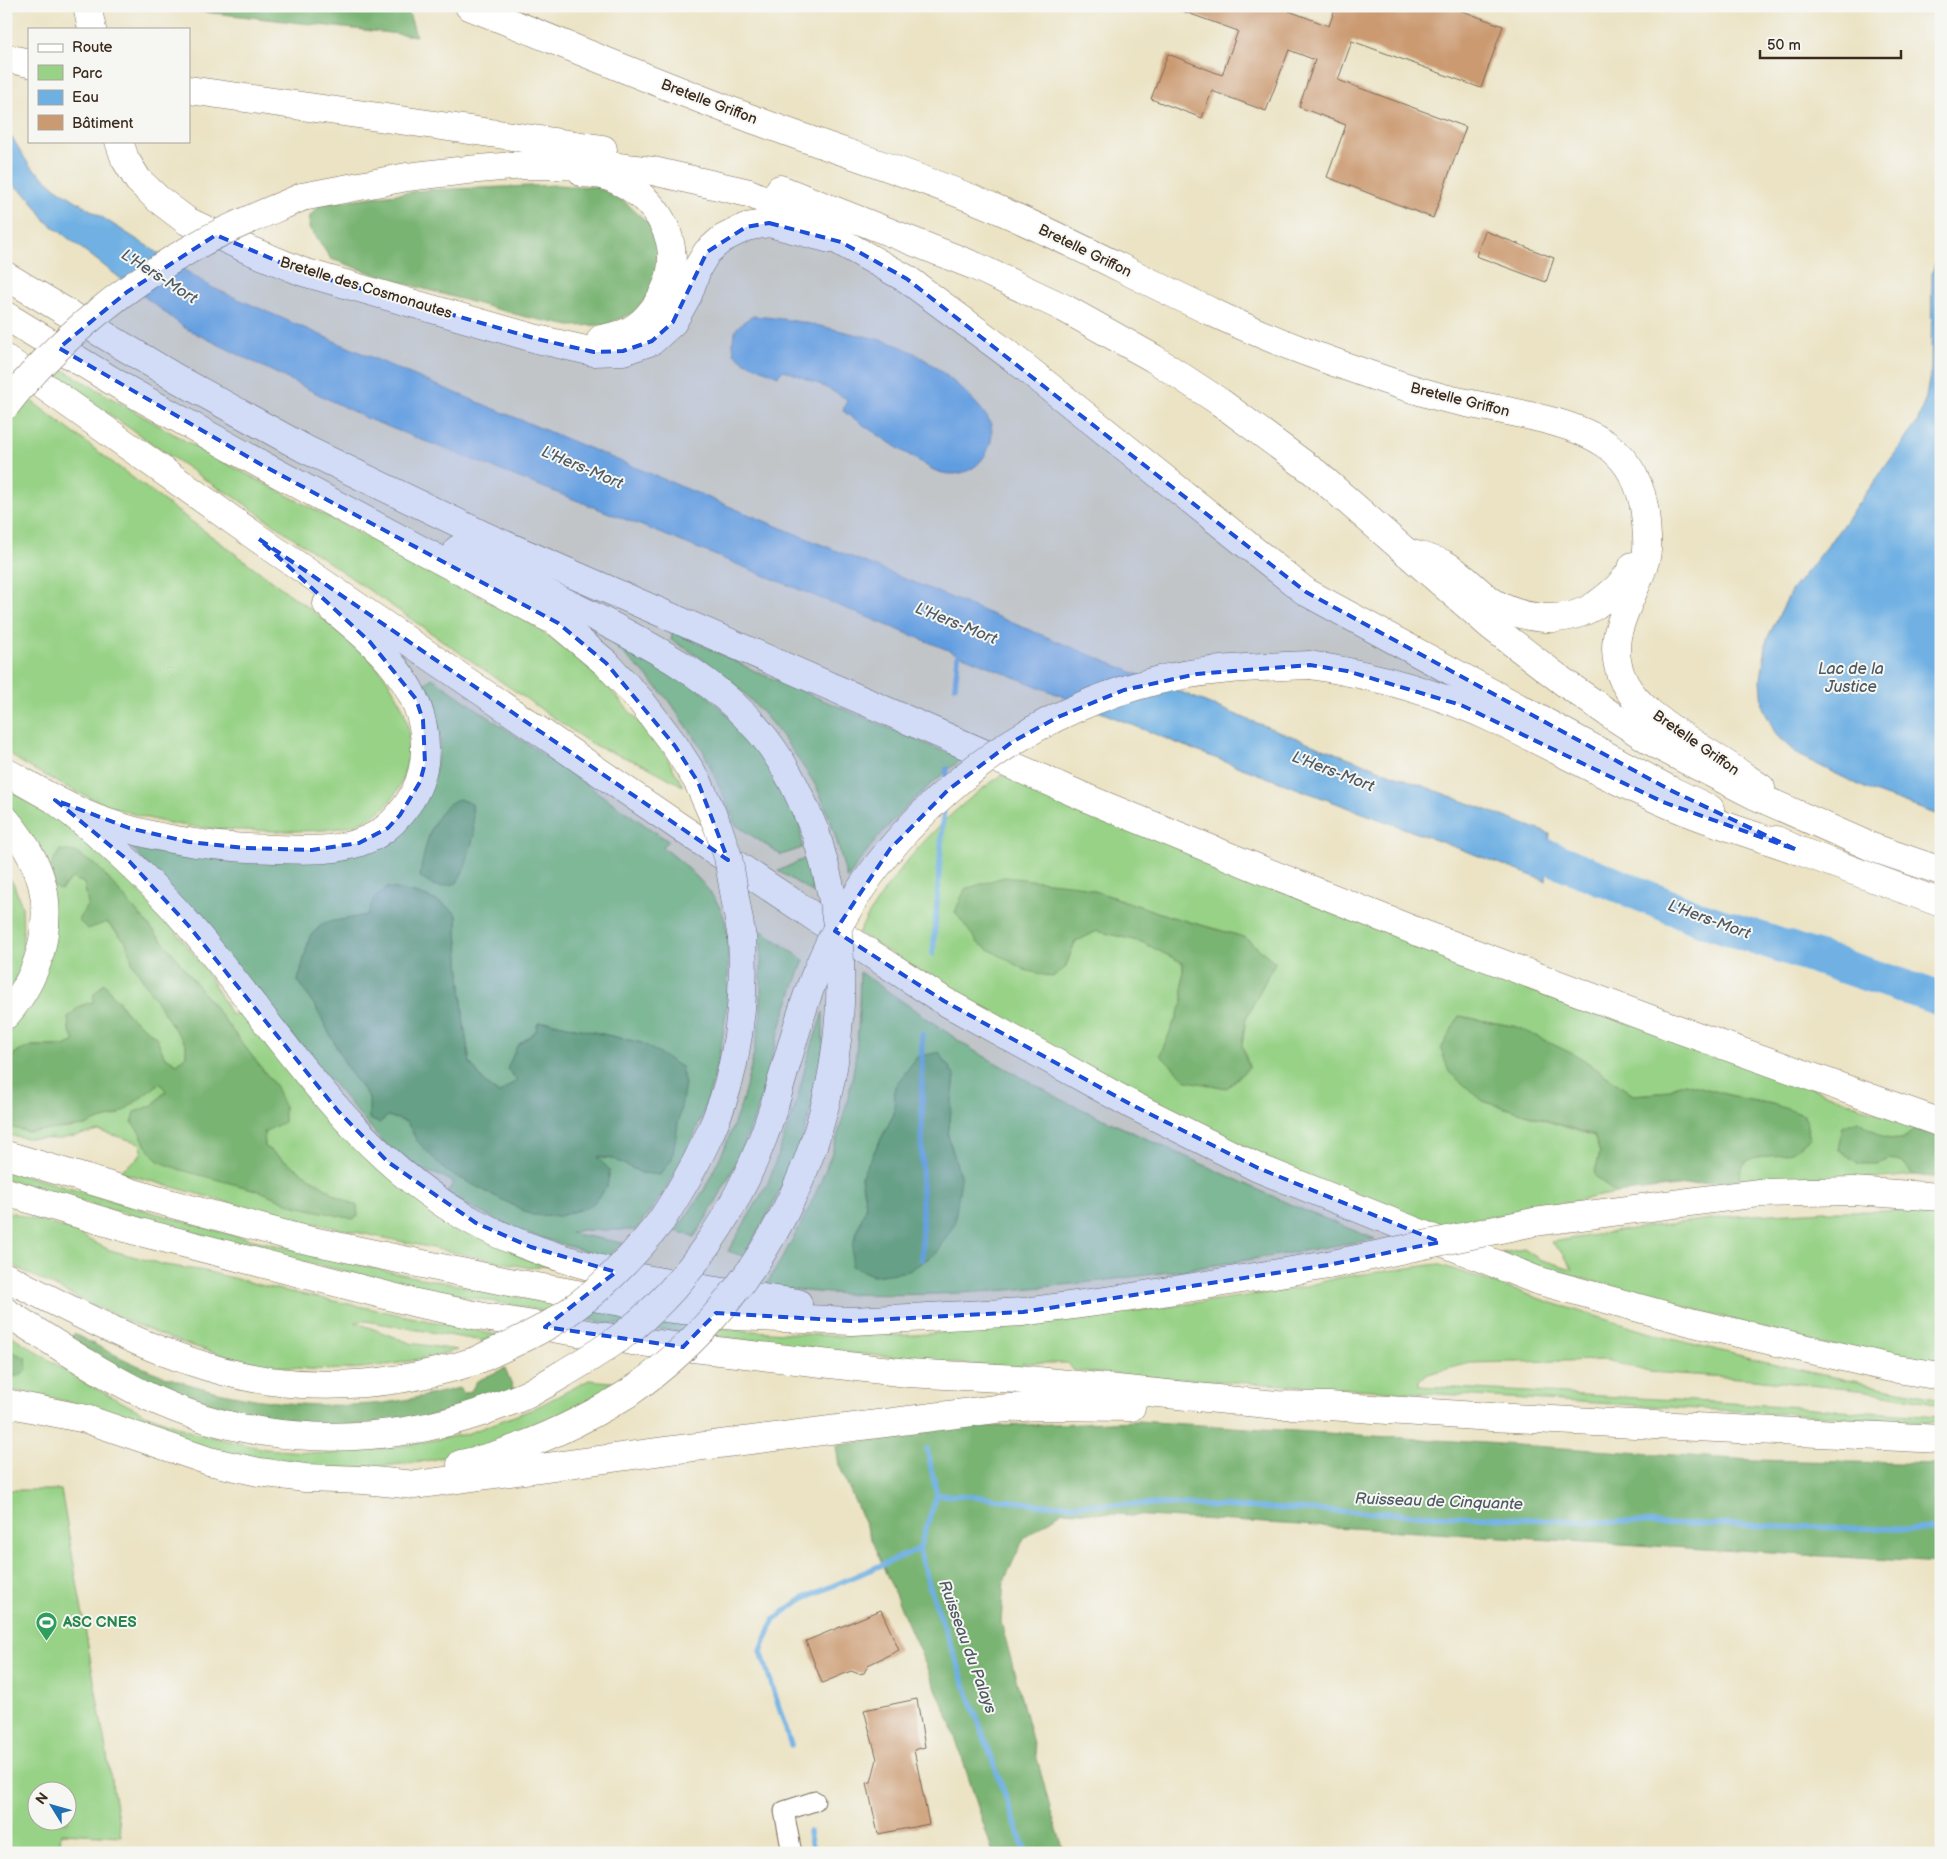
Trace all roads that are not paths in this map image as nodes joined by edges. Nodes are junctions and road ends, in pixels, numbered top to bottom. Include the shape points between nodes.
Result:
1 (87, 6) edge
2 (469, 6) edge
3 (92, 28) edge
4 (6, 58) edge
5 (28, 63) edge
6 (196, 91) edge
7 (119, 142) edge
8 (603, 149) junction
9 (524, 165) junction
10 (302, 197) junction
11 (842, 242) junction
12 (6, 276) edge
13 (6, 316) edge
14 (537, 339) junction
15 (12, 363) edge
16 (6, 405) edge
17 (369, 523) junction
18 (1647, 536) junction
19 (259, 539) junction
20 (1406, 552) junction
21 (6, 772) edge
22 (55, 800) junction
23 (1802, 815) junction
24 (11, 830) edge
25 (1797, 850) junction
26 (1941, 871) edge
27 (1941, 903) edge
28 (6, 1015) edge
29 (1941, 1123) edge
30 (6, 1155) edge
31 (6, 1192) edge
32 (1941, 1197) edge
33 (6, 1277) edge
34 (6, 1312) edge
35 (926, 1318) junction
36 (1941, 1376) edge
37 (6, 1403) edge
38 (1276, 1405) junction
39 (1941, 1439) edge
40 (364, 1480) junction
41 (815, 1801) dead end
42 (792, 1853) edge

1 - 3 main road
2 - 18 main road, Bretelle Griffon via 762,123 955,192 1091,252 1183,299 1302,350 1439,397 1585,432 1624,460 1638,481 1645,504
4 - 5 main road
6 - 8 main road
7 - 14 main road, Bretelle des Cosmonautes via 138,180 158,199 187,221 240,246 302,272
8 - 10 main road via 522,154 385,172 336,183
8 - 20 main road via 669,158 758,180 975,266 1064,308 1153,358 1220,402 1317,474
9 - 10 main road via 407,177
9 - 11 main road via 610,166 653,171 749,193 797,214
9 - 14 main road, Bretelle des Cosmonautes via 608,176 629,186 647,201 666,227 673,253 669,282 655,310 628,332 596,341
10 - 16 main road, bridge via 201,243 127,292 64,343
11 - 14 main road, Bretelle des Cosmonautes via 769,223 746,227 722,239 707,252 673,322 652,341 623,351 594,352
11 - 25 main road via 907,279 985,337 1306,592 1670,790
12 - 29 main road via 176,378 288,439 485,536 1239,861 1645,1017
13 - 17 main road via 124,388
15 - 19 main road
17 - 33 main road, bridge via 558,623 606,662 641,701 698,782 728,857 742,938 744,978 734,1060 704,1147 662,1221 620,1269 590,1296 522,1339 475,1361 441,1372 360,1384 269,1381 161,1350
17 - 40 main road, bridge via 428,534 674,659 738,707 773,749 816,834 838,933 840,966 838,1032 826,1105 815,1144 786,1214 745,1277 694,1337 650,1378 551,1435 475,1462
18 - 20 main road, Bretelle Griffon via 1628,576 1611,594 1588,611 1564,618 1538,618 1517,613 1490,600 1445,565
18 - 23 main road, Bretelle Griffon via 1646,559 1616,635 1616,657 1625,684 1640,703 1664,723
19 - 22 main road via 370,642 404,680 416,699 423,720 425,763 420,782 400,815 375,837 343,846 312,850 244,848 189,842 129,828
19 - 36 main road via 681,828 944,1001 1132,1105 1250,1164 1536,1280 1694,1323 1891,1368
20 - 23 main road via 1492,627 1614,717 1708,772
21 - 22 main road
22 - 35 main road via 130,862 188,924 338,1111 388,1162 476,1223 566,1259 657,1282
23 - 26 main road via 1874,848
24 - 28 main road via 33,859 45,906 44,930 34,972
25 - 27 main road
25 - 34 main road, bridge via 1663,802 1497,721 1380,678 1310,665 1231,669 1157,680 1094,700 1012,742 948,790 890,849 853,900 831,939 802,1008 763,1138 714,1234 694,1263 623,1335 527,1394 439,1424 397,1432 336,1437 283,1434 220,1422 150,1397 95,1368
30 - 35 main road via 298,1238 628,1303 792,1319
31 - 38 main road via 136,1231 416,1303 622,1340 908,1373 1018,1378
32 - 35 main road, bridge via 1853,1191 1759,1192 1534,1222 1328,1265 1107,1301 1023,1312
37 - 40 main road via 86,1419 209,1461 259,1472
38 - 39 main road
38 - 40 main road via 1247,1413 1083,1405 1004,1408 414,1485
41 - 42 street via 784,1811

